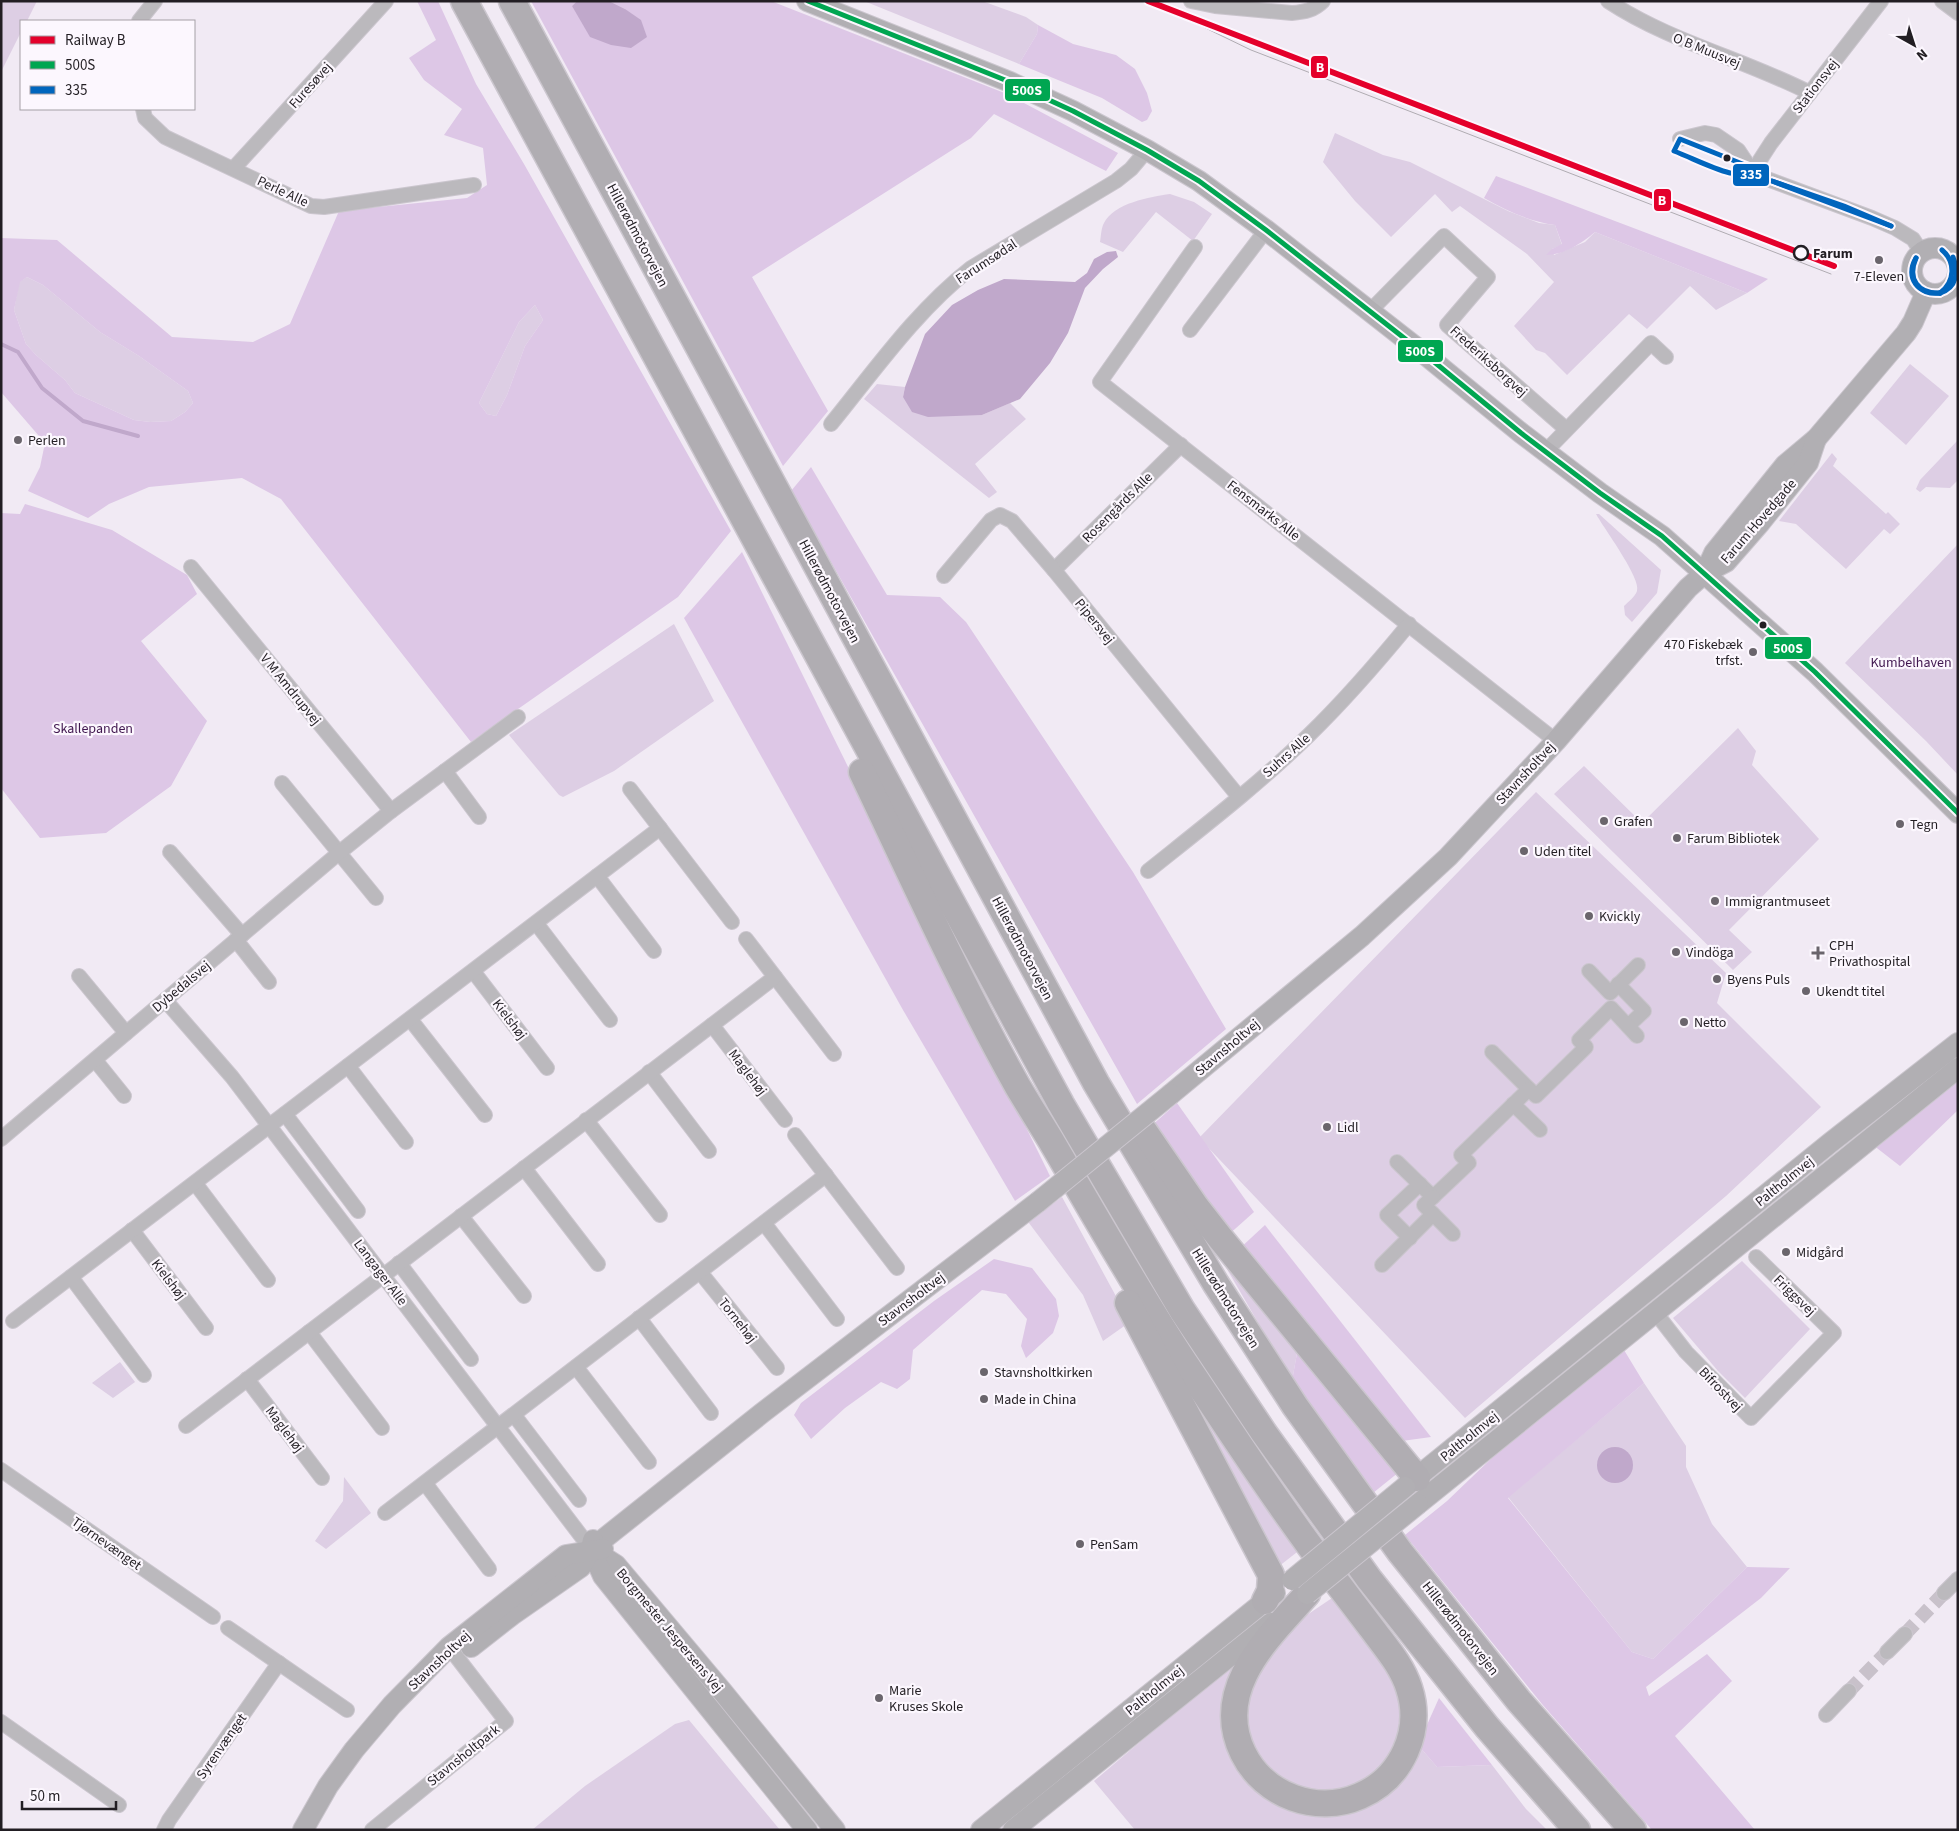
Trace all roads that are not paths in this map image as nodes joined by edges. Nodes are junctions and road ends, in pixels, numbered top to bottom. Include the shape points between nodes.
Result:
1 (155, 1) edge
2 (386, 1) edge
3 (464, 1) edge
4 (512, 1) edge
5 (807, 1) edge
6 (1191, 1) edge
7 (1323, 1) edge
8 (1608, 1) edge
9 (1881, 1) edge
10 (1942, 1) edge
11 (1215, 3) edge
12 (1958, 13) edge
13 (141, 20) edge
14 (1810, 93) junction
15 (143, 110) edge
16 (1680, 139) dead end
17 (1147, 150) junction
18 (234, 168) junction
19 (1754, 174) junction
20 (474, 185) dead end
21 (1266, 230) junction
22 (1195, 247) dead end
23 (1922, 252) junction
24 (1955, 255) edge
25 (1957, 279) edge
26 (1926, 292) junction
27 (1370, 311) junction
28 (1190, 330) dead end
29 (1666, 357) dead end
30 (831, 424) dead end
31 (1566, 429) junction
32 (1181, 445) junction
33 (1545, 452) junction
34 (191, 567) dead end
35 (1054, 570) junction
36 (1704, 574) junction
37 (944, 576) dead end
38 (1408, 624) junction
39 (832, 681) junction
40 (518, 717) dead end
41 (1556, 741) junction
42 (445, 771) junction
43 (282, 783) dead end
44 (630, 789) dead end
45 (1239, 797) junction
46 (391, 811) junction
47 (1958, 813) edge
48 (480, 817) dead end
49 (660, 828) junction
50 (170, 852) dead end
51 (340, 852) junction
52 (1148, 871) dead end
53 (597, 876) junction
54 (984, 876) junction
55 (376, 898) dead end
56 (732, 922) dead end
57 (536, 923) junction
58 (239, 938) junction
59 (746, 939) dead end
60 (654, 951) dead end
61 (1638, 965) dead end
62 (473, 971) junction
63 (1589, 971) dead end
64 (79, 976) dead end
65 (774, 977) junction
66 (269, 982) dead end
67 (1617, 996) junction
68 (165, 1000) junction
69 (410, 1019) junction
70 (610, 1020) dead end
71 (712, 1025) junction
72 (126, 1033) junction
73 (1958, 1043) edge
74 (1492, 1052) dead end
75 (834, 1054) dead end
76 (95, 1060) junction
77 (348, 1066) junction
78 (547, 1068) dead end
79 (1958, 1068) edge
80 (650, 1072) junction
81 (1018, 1086) junction
82 (1532, 1092) junction
83 (124, 1096) dead end
84 (1517, 1107) junction
85 (285, 1114) junction
86 (485, 1115) dead end
87 (586, 1120) junction
88 (784, 1120) dead end
89 (269, 1126) junction
90 (1540, 1130) dead end
91 (795, 1135) dead end
92 (1, 1139) edge
93 (406, 1142) dead end
94 (709, 1151) dead end
95 (1397, 1162) dead end
96 (524, 1168) junction
97 (826, 1176) junction
98 (195, 1183) junction
99 (1415, 1188) junction
100 (1430, 1205) junction
101 (358, 1211) dead end
102 (660, 1215) dead end
103 (461, 1216) junction
104 (764, 1223) junction
105 (132, 1230) junction
106 (1453, 1234) dead end
107 (1410, 1238) junction
108 (1756, 1256) dead end
109 (399, 1263) junction
110 (598, 1264) dead end
111 (1382, 1265) dead end
112 (897, 1268) dead end
113 (700, 1272) junction
114 (384, 1275) junction
115 (71, 1277) junction
116 (268, 1280) dead end
117 (524, 1296) dead end
118 (1655, 1312) junction
119 (640, 1318) junction
120 (837, 1320) dead end
121 (13, 1321) dead end
122 (206, 1328) dead end
123 (310, 1332) junction
124 (1834, 1333) joint
125 (471, 1359) dead end
126 (576, 1367) junction
127 (777, 1368) dead end
128 (144, 1375) dead end
129 (247, 1380) junction
130 (711, 1413) dead end
131 (514, 1414) junction
132 (186, 1426) dead end
133 (498, 1427) junction
134 (382, 1428) dead end
135 (649, 1462) dead end
136 (699, 1464) junction
137 (1, 1470) edge
138 (322, 1478) dead end
139 (425, 1483) junction
140 (1418, 1491) junction
141 (579, 1500) dead end
142 (385, 1513) dead end
143 (591, 1549) junction
144 (489, 1569) dead end
145 (1958, 1579) edge
146 (1300, 1587) junction
147 (1944, 1593) tunnel mouth
148 (1265, 1601) junction
149 (214, 1617) dead end
150 (228, 1628) dead end
151 (1905, 1634) tunnel mouth
152 (453, 1652) junction
153 (1887, 1652) tunnel mouth
154 (678, 1654) junction
155 (279, 1663) junction
156 (1849, 1691) tunnel mouth
157 (348, 1710) dead end
158 (1826, 1715) dead end
159 (1121, 1717) junction
160 (1, 1722) edge
161 (1134, 1734) junction
162 (119, 1805) dead end
163 (164, 1830) edge
164 (303, 1830) edge
165 (372, 1830) edge
166 (807, 1830) edge
167 (835, 1830) edge
168 (981, 1830) edge
169 (1013, 1830) edge
170 (1577, 1830) edge
171 (1633, 1830) edge

1 - 13 street
2 - 18 street, Furesøvej
3 - 39 highway
4 - 54 highway, Hillerødmotorvejen
5 - 17 street via 1010,82 1073,110
6 - 11 street
7 - 11 street via 1317,7 1292,13
8 - 14 street, O B Muusvej via 1670,36
9 - 14 street, Stationsvej
10 - 12 street
14 - 19 street, Stationsvej via 1771,143
15 - 18 street, Perle Alle via 145,118 165,137
16 - 19 street via 1705,133 1716,136 1738,150
17 - 21 street via 1199,181
17 - 30 street, Farumsødal via 1116,182 971,268 950,284
18 - 20 street, Perle Alle via 311,206 324,207
19 - 23 street via 1895,228 1913,239
21 - 27 street
21 - 28 street
22 - 32 street, Fensmarks Alle via 1100,382
23 - 24 street via 1937,248
23 - 26 street via 1914,262 1912,274 1917,286
24 - 25 street
25 - 26 street via 1944,292
26 - 36 street, Farum Hovedgade via 1906,333 1816,438 1785,465 1714,553
27 - 31 street, Frederiksborgvej via 1444,236 1488,277 1447,325
27 - 33 street
29 - 31 street via 1651,344
31 - 33 street
32 - 35 street, Rosengårds Alle
32 - 38 street, Fensmarks Alle
33 - 36 street via 1662,536
34 - 46 street, V M Amdrupvej
35 - 37 street, Pipersvej via 1012,521 1000,515 991,520
35 - 45 street, Pipersvej
36 - 41 street, Stavnsholtvej via 1688,588
36 - 47 street via 1815,672
38 - 41 street, Fensmarks Alle
38 - 45 street, Suhrs Alle via 1350,694
39 - 81 highway via 825,693 959,974
39 - 170 highway via 1061,1104 1182,1310 1264,1433 1369,1579 1487,1728
40 - 42 street, Dybedalsvej
41 - 136 street, Stavnsholtvej, bridge via 1448,857 1369,929 1038,1202
42 - 46 street, Dybedalsvej
42 - 48 street
43 - 51 street
44 - 49 street
45 - 52 street, Suhrs Alle
46 - 51 street, Dybedalsvej
49 - 53 street
49 - 56 street
50 - 58 street
51 - 55 street
51 - 58 street, Dybedalsvej
53 - 57 street
53 - 60 street
54 - 140 highway via 1008,906 1148,1137 1196,1207
54 - 171 highway, Hillerødmotorvejen via 1096,1083 1216,1284 1296,1406 1400,1552 1513,1694
57 - 62 street
57 - 70 street
58 - 66 street
58 - 68 street, Dybedalsvej
59 - 65 street
61 - 67 street
62 - 69 street
62 - 78 street, Kielshøj
63 - 67 street
64 - 72 street
65 - 71 street
65 - 75 street
67 - 67 street via 1633,1031 1644,1010
67 - 82 street via 1579,1040 1586,1047
68 - 72 street, Dybedalsvej
68 - 89 street, Langager Alle via 232,1077
69 - 77 street
69 - 86 street
71 - 80 street
71 - 88 street, Maglehøj
72 - 76 street, Dybedalsvej
73 - 140 street, Paltholmvej via 1822,1149
74 - 82 street
76 - 83 street
76 - 92 street, Dybedalsvej
77 - 85 street
77 - 93 street
79 - 118 street, Paltholmvej
80 - 87 street
80 - 94 street
81 - 146 highway via 1166,1333 1244,1452 1392,1655 1406,1679 1414,1721 1406,1751 1395,1770 1378,1786 1344,1801 1305,1802 1277,1790 1253,1769 1237,1734 1236,1700 1244,1674
81 - 148 highway via 1042,1141 1271,1575 1270,1591
82 - 84 street
84 - 90 street
84 - 100 street via 1461,1155 1469,1163
85 - 89 street
85 - 101 street
87 - 96 street
87 - 102 street
89 - 98 street
89 - 114 street, Langager Alle
91 - 97 street
95 - 99 street
96 - 103 street
96 - 110 street
97 - 104 street
97 - 112 street
98 - 105 street
98 - 116 street
99 - 100 street
99 - 107 street via 1387,1215
100 - 106 street
100 - 107 street
103 - 109 street
103 - 117 street
104 - 113 street
104 - 120 street
105 - 115 street
105 - 122 street, Kielshøj
107 - 111 street
108 - 124 street, Friggsvej
109 - 114 street
109 - 125 street
113 - 119 street
113 - 127 street, Tornehøj
114 - 123 street
114 - 133 street, Langager Alle
115 - 121 street
115 - 128 street
118 - 124 street, Bifrostvej via 1686,1352 1751,1418
118 - 140 street, Paltholmvej
119 - 126 street
119 - 130 street
123 - 129 street
123 - 134 street
126 - 131 street
126 - 135 street
129 - 132 street
129 - 138 street, Maglehøj
131 - 133 street
131 - 141 street
133 - 139 street
133 - 143 street, Langager Alle
136 - 143 street, Stavnsholtvej via 607,1524 594,1536
136 - 143 street, Stavnsholtvej via 621,1541 607,1549
137 - 149 street, Tjørnevænget
139 - 142 street
139 - 144 street
140 - 146 street, Paltholmvej, bridge
143 - 152 street, Stavnsholtvej via 581,1567
143 - 154 street, Borgmester Jespersens Vej via 616,1566
145 - 147 street
146 - 148 street, Paltholmvej
146 - 161 street, Paltholmvej
148 - 159 street, Paltholmvej
150 - 155 street
151 - 153 street
152 - 164 street, Stavnsholtvej via 379,1734 333,1795 318,1806
152 - 165 street, Stavnsholtpark via 506,1721
154 - 166 street, Borgmester Jespersens Vej via 691,1686
154 - 167 street, Borgmester Jespersens Vej via 707,1673
155 - 157 street
155 - 163 street, Syrenvænget
156 - 158 street
159 - 161 street
159 - 168 street, Paltholmvej
160 - 162 street
161 - 169 street, Paltholmvej

